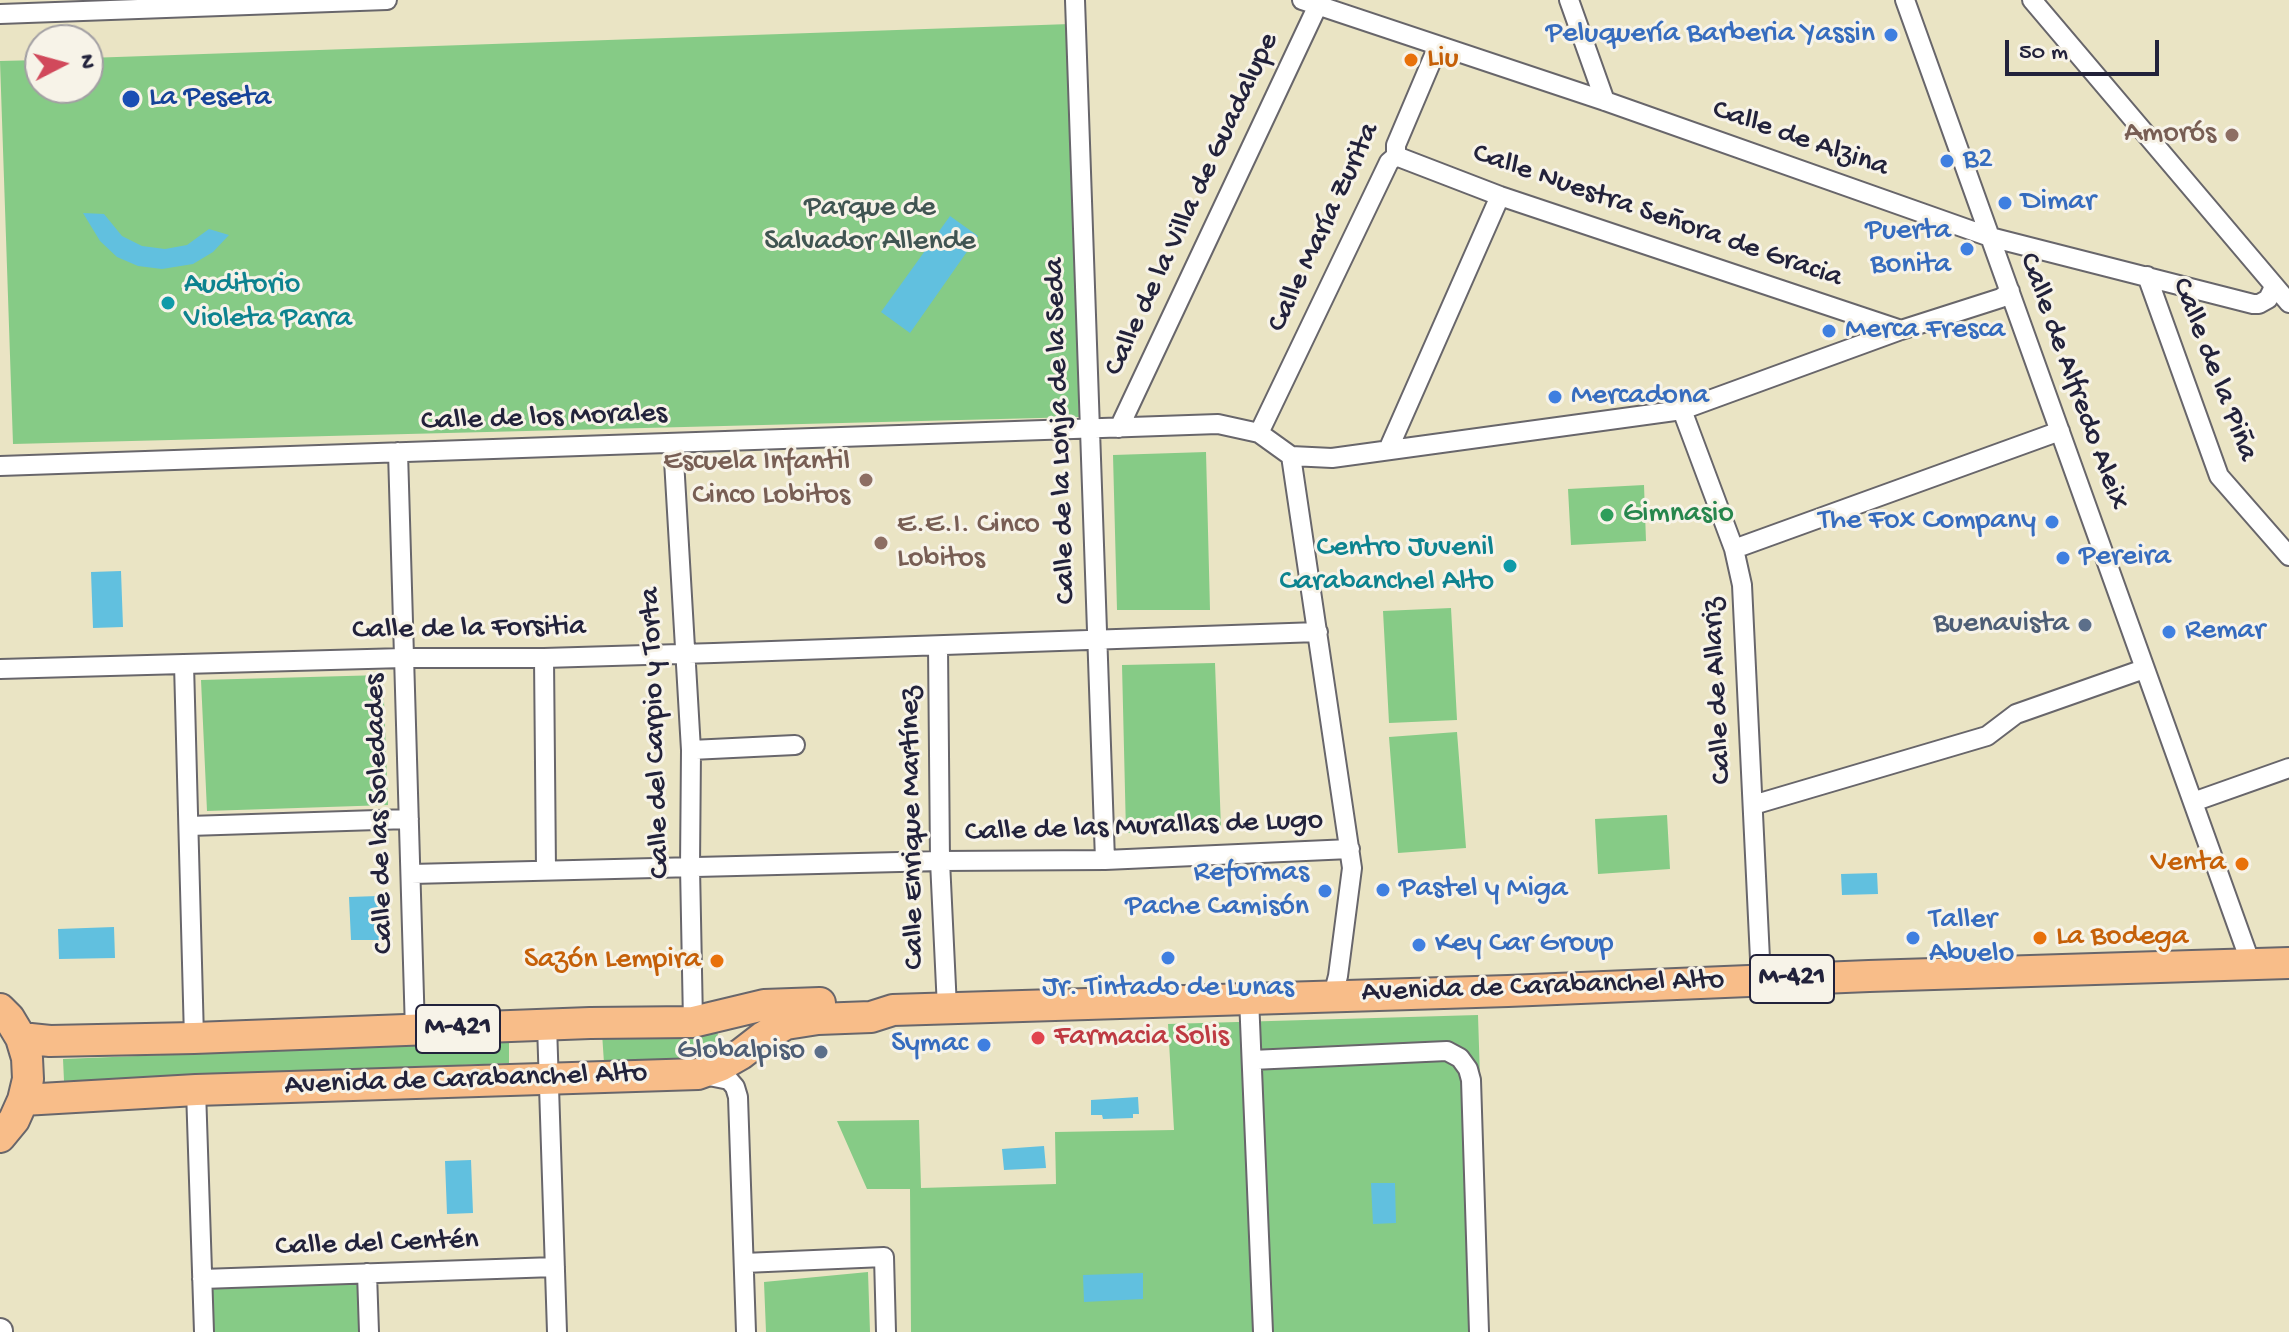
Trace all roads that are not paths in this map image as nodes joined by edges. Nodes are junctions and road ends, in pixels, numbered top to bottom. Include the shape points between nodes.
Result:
1 (387, 0) edge
2 (1075, 0) edge
3 (1569, 0) edge
4 (1905, 0) edge
5 (2032, 0) edge
6 (325, 2) edge
7 (1310, 3) edge
8 (0, 14) edge
9 (1438, 46) junction
10 (1605, 101) junction
11 (1396, 156) junction
12 (1500, 196) junction
13 (1990, 237) junction
14 (2147, 276) junction
15 (2272, 283) junction
16 (2010, 291) junction
17 (2289, 303) edge
18 (1901, 330) junction
19 (1682, 410) junction
20 (1119, 428) junction
21 (1091, 429) junction
22 (2060, 431) junction
23 (1259, 433) junction
24 (673, 443) junction
25 (1388, 450) junction
26 (398, 452) junction
27 (1291, 456) junction
28 (0, 466) edge
29 (1734, 549) junction
30 (2289, 556) edge
31 (1318, 632) junction
32 (1096, 640) junction
33 (938, 646) junction
34 (685, 654) junction
35 (404, 658) junction
36 (544, 658) junction
37 (184, 664) junction
38 (0, 669) edge
39 (2144, 669) junction
40 (795, 745) dead end
41 (691, 750) junction
42 (2289, 768) edge
43 (2193, 802) junction
44 (1753, 805) junction
45 (409, 819) junction
46 (189, 826) junction
47 (1350, 849) junction
48 (1105, 860) junction
49 (940, 861) junction
50 (690, 867) junction
51 (546, 870) junction
52 (411, 874) junction
53 (2289, 963) edge
54 (2251, 964) junction
55 (1761, 980) junction
56 (1333, 995) junction
57 (1249, 998) junction
58 (947, 1008) junction
59 (0, 1009) edge
60 (893, 1010) junction
61 (693, 1022) junction
62 (547, 1025) junction
63 (415, 1031) junction
64 (21, 1038) junction
65 (194, 1038) junction
66 (1252, 1060) junction
67 (698, 1074) junction
68 (549, 1080) junction
69 (196, 1090) junction
70 (23, 1100) junction
71 (0, 1138) edge
72 (744, 1263) junction
73 (555, 1267) junction
74 (367, 1273) junction
75 (202, 1279) junction
76 (204, 1332) edge
77 (369, 1332) edge
78 (557, 1332) edge
79 (746, 1332) edge
80 (886, 1332) edge
81 (1263, 1332) edge
82 (1479, 1332) edge

1 - 6 street
2 - 21 street, Calle de la Lonja de la Seda
3 - 10 street
4 - 13 street, Calle de Alfredo Aleix
5 - 15 street
6 - 8 street
7 - 9 street, Calle de Alzina
7 - 20 street, Calle de la Villa de Guadalupe
9 - 10 street, Calle de Alzina
9 - 11 street, Calle María Zurita
10 - 13 street, Calle de Alzina
11 - 12 street, Calle Nuestra Señora de Gracia
11 - 23 street, Calle María Zurita
12 - 18 street, Calle Nuestra Señora de Gracia
12 - 25 street
13 - 14 street, Calle de Alzina
13 - 16 street, Calle de Alfredo Aleix
14 - 15 street, Calle de Alzina via 2259,304 2271,295
14 - 30 street, Calle de la Piña via 2219,476
15 - 17 street
16 - 18 street
16 - 22 street, Calle de Alfredo Aleix
18 - 19 street
19 - 25 street
19 - 29 street, Calle de Allariz
20 - 21 street, Calle de los Morales
20 - 23 street, Calle de los Morales via 1218,424
21 - 24 street, Calle de los Morales
21 - 32 street, Calle de la Lonja de la Seda
22 - 29 street
22 - 39 street, Calle de Alfredo Aleix
23 - 27 street
24 - 26 street, Calle de los Morales
24 - 34 street, Calle del Carpio y Torta
25 - 27 street via 1332,458
26 - 28 street, Calle de los Morales
26 - 35 street, Calle de las Soledades
27 - 31 street
29 - 44 street, Calle de Allariz via 1742,585
31 - 32 street, Calle de la Forsitia
31 - 47 street
32 - 33 street, Calle de la Forsitia
32 - 48 street, Calle de la Lonja de la Seda
33 - 34 street, Calle de la Forsitia
33 - 49 street, Calle Enrique Martínez
34 - 36 street, Calle de la Forsitia
34 - 41 street, Calle del Carpio y Torta
35 - 36 street, Calle de la Forsitia
35 - 37 street, Calle de la Forsitia
35 - 45 street, Calle de las Soledades
36 - 51 street
37 - 38 street, Calle de la Forsitia
37 - 46 street
39 - 43 street, Calle de Alfredo Aleix
39 - 44 street via 2016,714 1987,736
40 - 41 street
41 - 50 street, Calle del Carpio y Torta
42 - 43 street
43 - 54 street, Calle de Alfredo Aleix
44 - 55 street, Calle de Allariz
45 - 46 street
45 - 52 street, Calle de las Soledades
46 - 65 street
47 - 48 street, Calle de las Murallas de Lugo
47 - 56 street via 1352,880
48 - 49 street, Calle de las Murallas de Lugo
49 - 50 street, Calle de las Murallas de Lugo
49 - 58 street, Calle Enrique Martínez
50 - 51 street, Calle de las Murallas de Lugo
50 - 61 street, Calle del Carpio y Torta
51 - 52 street, Calle de las Murallas de Lugo
52 - 63 street, Calle de las Soledades
53 - 54 main road, Avenida de Carabanchel Alto / M-421
54 - 55 main road, Avenida de Carabanchel Alto / M-421
55 - 56 main road, Avenida de Carabanchel Alto / M-421
56 - 57 main road, Avenida de Carabanchel Alto / M-421
57 - 58 main road, Avenida de Carabanchel Alto / M-421
57 - 66 street
58 - 60 main road, Avenida de Carabanchel Alto / M-421
59 - 64 main road
60 - 61 main road, Avenida de Carabanchel Alto / M-421 via 857,1003 782,1004
60 - 67 main road, Avenida de Carabanchel Alto via 871,1017 786,1024
61 - 62 main road, Avenida de Carabanchel Alto / M-421
62 - 63 main road, Avenida de Carabanchel Alto / M-421
62 - 68 street
63 - 65 main road, Avenida de Carabanchel Alto / M-421
64 - 65 main road, Avenida de Carabanchel Alto / M-421
64 - 70 main road via 28,1079
66 - 81 street
66 - 82 street via 1447,1051 1460,1058 1471,1080
67 - 68 main road, Avenida de Carabanchel Alto
67 - 72 street via 729,1080 738,1097
68 - 69 main road, Avenida de Carabanchel Alto
68 - 73 street
69 - 70 main road, Avenida de Carabanchel Alto
69 - 75 street
70 - 71 main road
72 - 79 street
72 - 80 street via 884,1257
73 - 74 street, Calle del Centén
73 - 78 street
74 - 75 street, Calle del Centén
74 - 77 street
75 - 76 street

